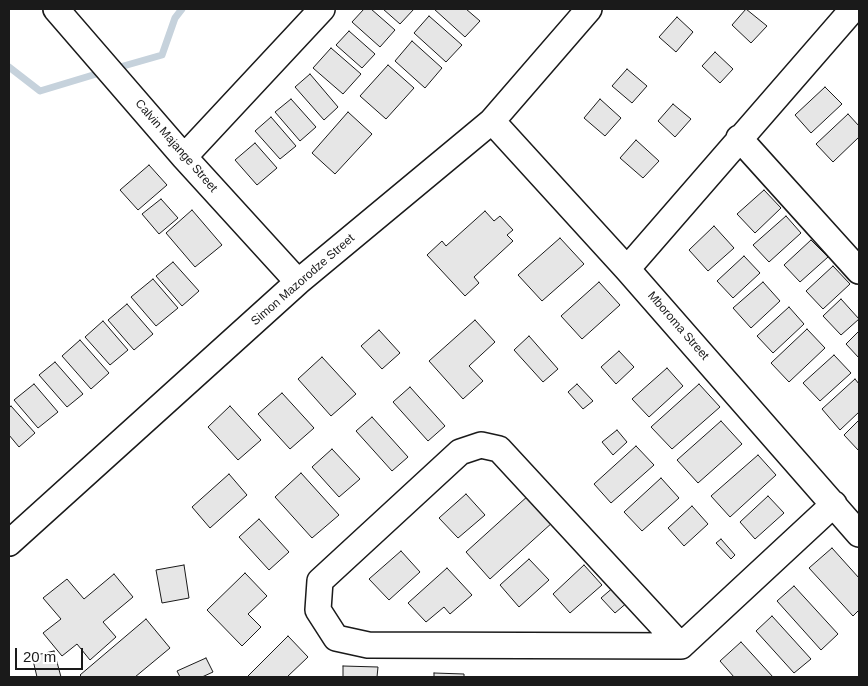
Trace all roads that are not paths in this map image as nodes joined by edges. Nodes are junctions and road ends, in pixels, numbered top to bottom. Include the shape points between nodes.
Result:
1 (56, 9) edge
2 (322, 9) edge
3 (590, 9) edge
4 (853, 9) edge
5 (492, 121) junction
6 (739, 138) junction
7 (184, 157) junction
8 (627, 268) junction
9 (859, 271) edge
10 (298, 282) junction
11 (834, 504) junction
12 (859, 534) edge
13 (9, 543) edge
14 (681, 646) junction

1 - 7 street, Calvin Majange Street
2 - 7 street
3 - 5 street, Simon Mazorodze Street
4 - 6 street
5 - 8 street, Mboroma Street
5 - 10 street, Simon Mazorodze Street
6 - 8 street
6 - 9 street
7 - 10 street, Calvin Majange Street
8 - 11 street, Mboroma Street
10 - 13 street, Simon Mazorodze Street
11 - 12 street, Mboroma Street
11 - 14 street
14 - 14 street via 499,449 481,445 460,452 320,581 318,610 336,638 368,645

